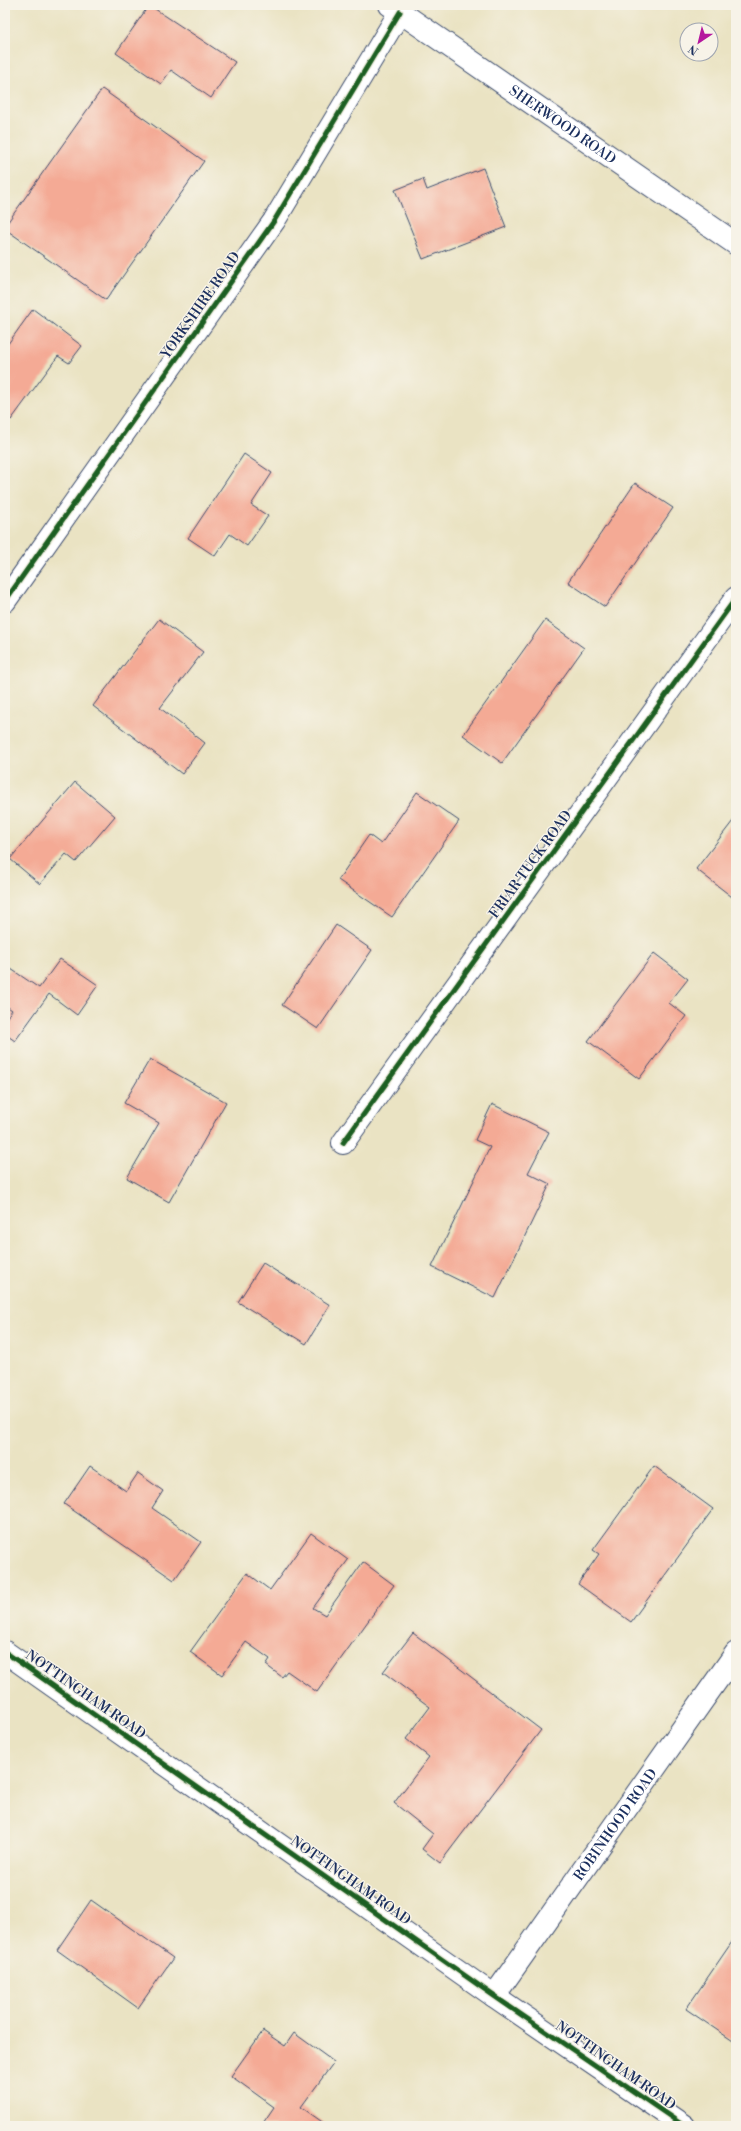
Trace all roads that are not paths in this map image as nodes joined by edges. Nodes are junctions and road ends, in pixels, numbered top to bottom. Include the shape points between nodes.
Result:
1 (395, 8) edge
2 (736, 244) edge
3 (736, 598) edge
4 (5, 602) edge
5 (343, 1143) dead end
6 (5, 1652) edge
7 (736, 1653) edge
8 (494, 1996) junction
9 (684, 2126) edge

1 - 2 street, SHERWOOD ROAD
1 - 4 street, YORKSHIRE ROAD via 274,221
3 - 5 street, FRIAR TUCK ROAD
6 - 8 street, NOTTINGHAM ROAD
7 - 8 street, ROBINHOOD ROAD
8 - 9 street, NOTTINGHAM ROAD

